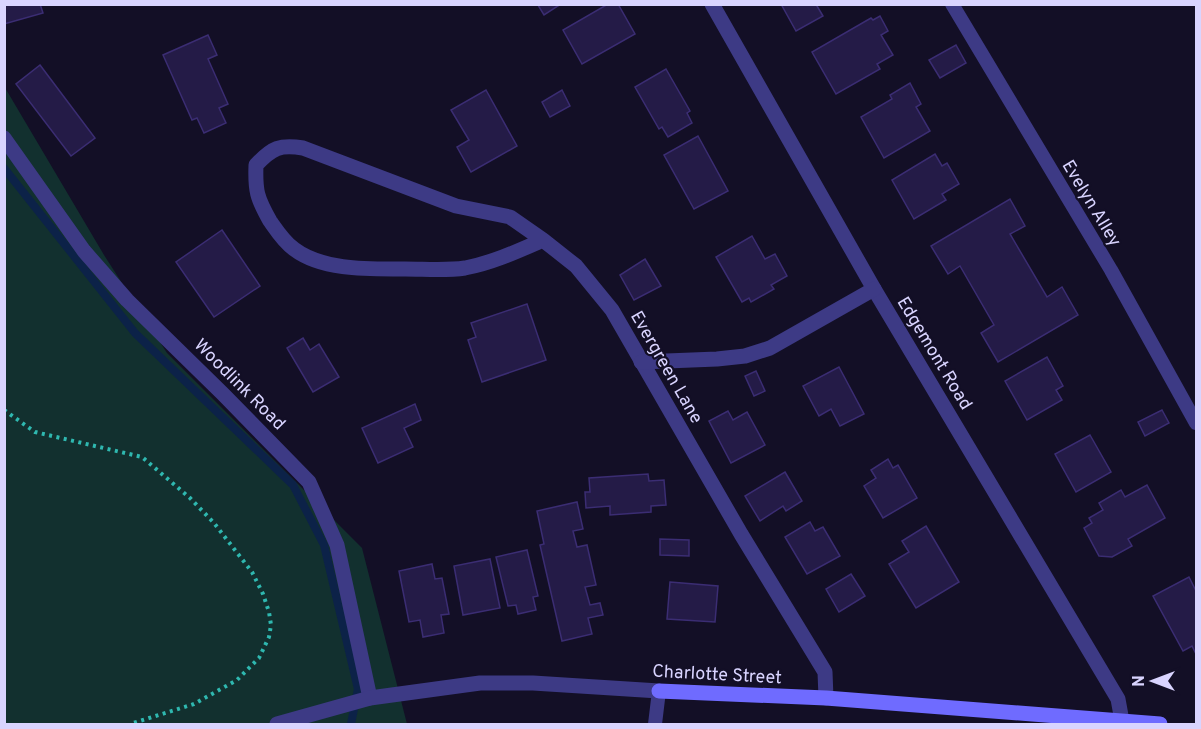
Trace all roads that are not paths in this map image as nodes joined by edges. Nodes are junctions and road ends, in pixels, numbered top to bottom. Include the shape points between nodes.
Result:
1 (712, 4) edge
2 (952, 4) edge
3 (4, 138) edge
4 (543, 240) junction
5 (874, 289) junction
6 (641, 362) junction
7 (1197, 423) edge
8 (658, 691) junction
9 (370, 698) junction
10 (826, 698) junction
11 (1122, 721) junction
12 (277, 724) edge
13 (656, 724) edge
14 (1160, 724) edge

1 - 5 street, Edgemont Road
2 - 7 lane, Evelyn Alley
3 - 9 street, Woodlink Road via 84,251 120,292 309,482 337,545
4 - 4 street, Evergreen Lane via 464,268 390,269 341,266 314,259 294,249 279,235 255,188 256,165 268,153 286,145 303,148 456,206 510,218
4 - 6 street, Evergreen Lane via 576,267 612,310
5 - 6 street via 770,348 745,356
5 - 11 street, Edgemont Road via 1118,699
6 - 10 street, Evergreen Lane via 825,672
8 - 9 street, Charlotte Street via 480,683
8 - 10 street, Charlotte Street
8 - 13 lane
9 - 12 street, Charlotte Street
10 - 11 street, Charlotte Street
11 - 14 street, Charlotte Street

